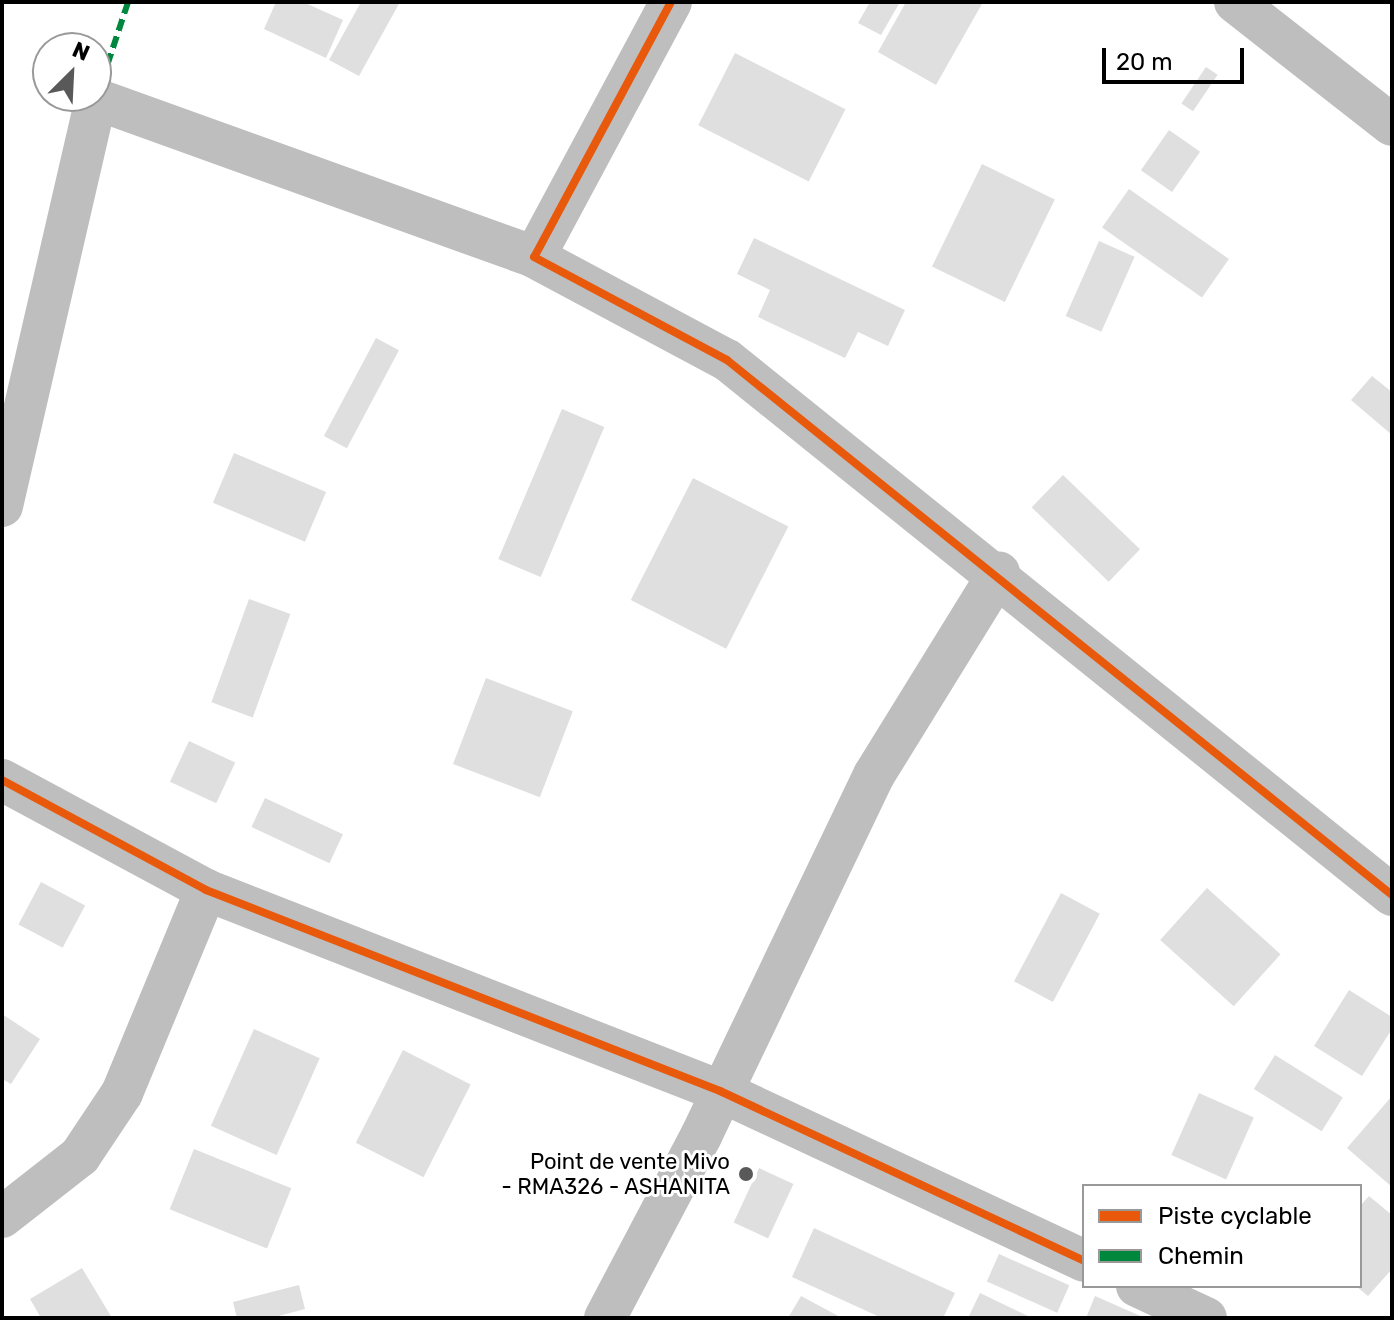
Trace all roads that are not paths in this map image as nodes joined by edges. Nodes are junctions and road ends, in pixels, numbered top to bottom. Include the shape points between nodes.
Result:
1 (671, 2) edge
2 (1235, 2) edge
3 (1392, 125) edge
4 (534, 257) junction
5 (2, 506) edge
6 (999, 573) junction
7 (2, 780) edge
8 (206, 890) junction
9 (1392, 895) edge
10 (720, 1091) junction
11 (2, 1217) edge
12 (1082, 1260) edge
13 (1141, 1288) edge
14 (605, 1318) edge
15 (1206, 1318) edge

1 - 4 street
2 - 3 street
4 - 5 street via 96,99
4 - 6 street via 727,360
6 - 9 street
6 - 10 street via 874,775
7 - 8 street
8 - 10 street
8 - 11 street via 122,1093 80,1156
10 - 12 street
10 - 14 street
13 - 15 street

